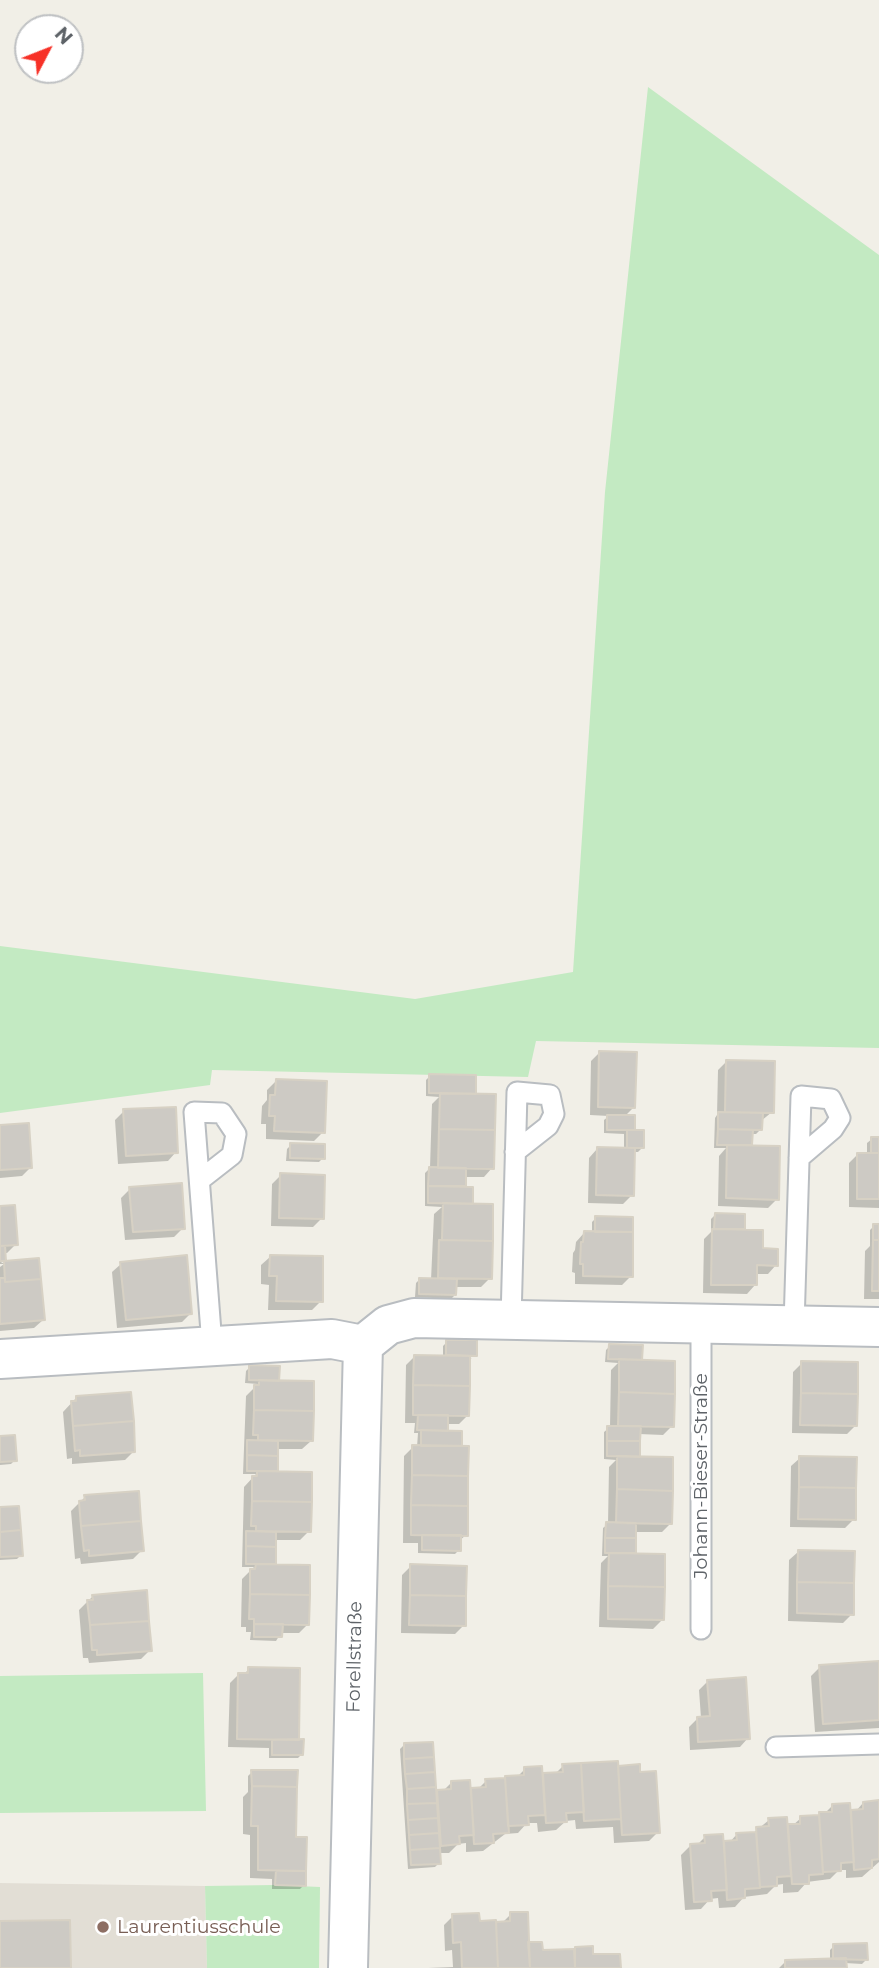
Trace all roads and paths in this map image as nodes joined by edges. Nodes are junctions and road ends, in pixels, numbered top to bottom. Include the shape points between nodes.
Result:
1 (515, 1152) dead end
2 (799, 1158) dead end
3 (200, 1180) dead end
4 (511, 1320) junction
5 (701, 1324) junction
6 (794, 1325) junction
7 (879, 1327) edge
8 (363, 1345) junction
9 (212, 1346) junction
10 (0, 1359) edge
11 (701, 1629) dead end
12 (879, 1744) edge
13 (776, 1747) dead end
14 (348, 1968) edge

1 - 4 lane
2 - 6 lane
3 - 9 lane
4 - 5 street
4 - 8 street via 414,1318 388,1325
5 - 6 street
5 - 11 lane, Johann-Bieser-Straße
6 - 7 street
8 - 9 street via 332,1339
8 - 14 street, Forellstraße
9 - 10 street
12 - 13 lane

